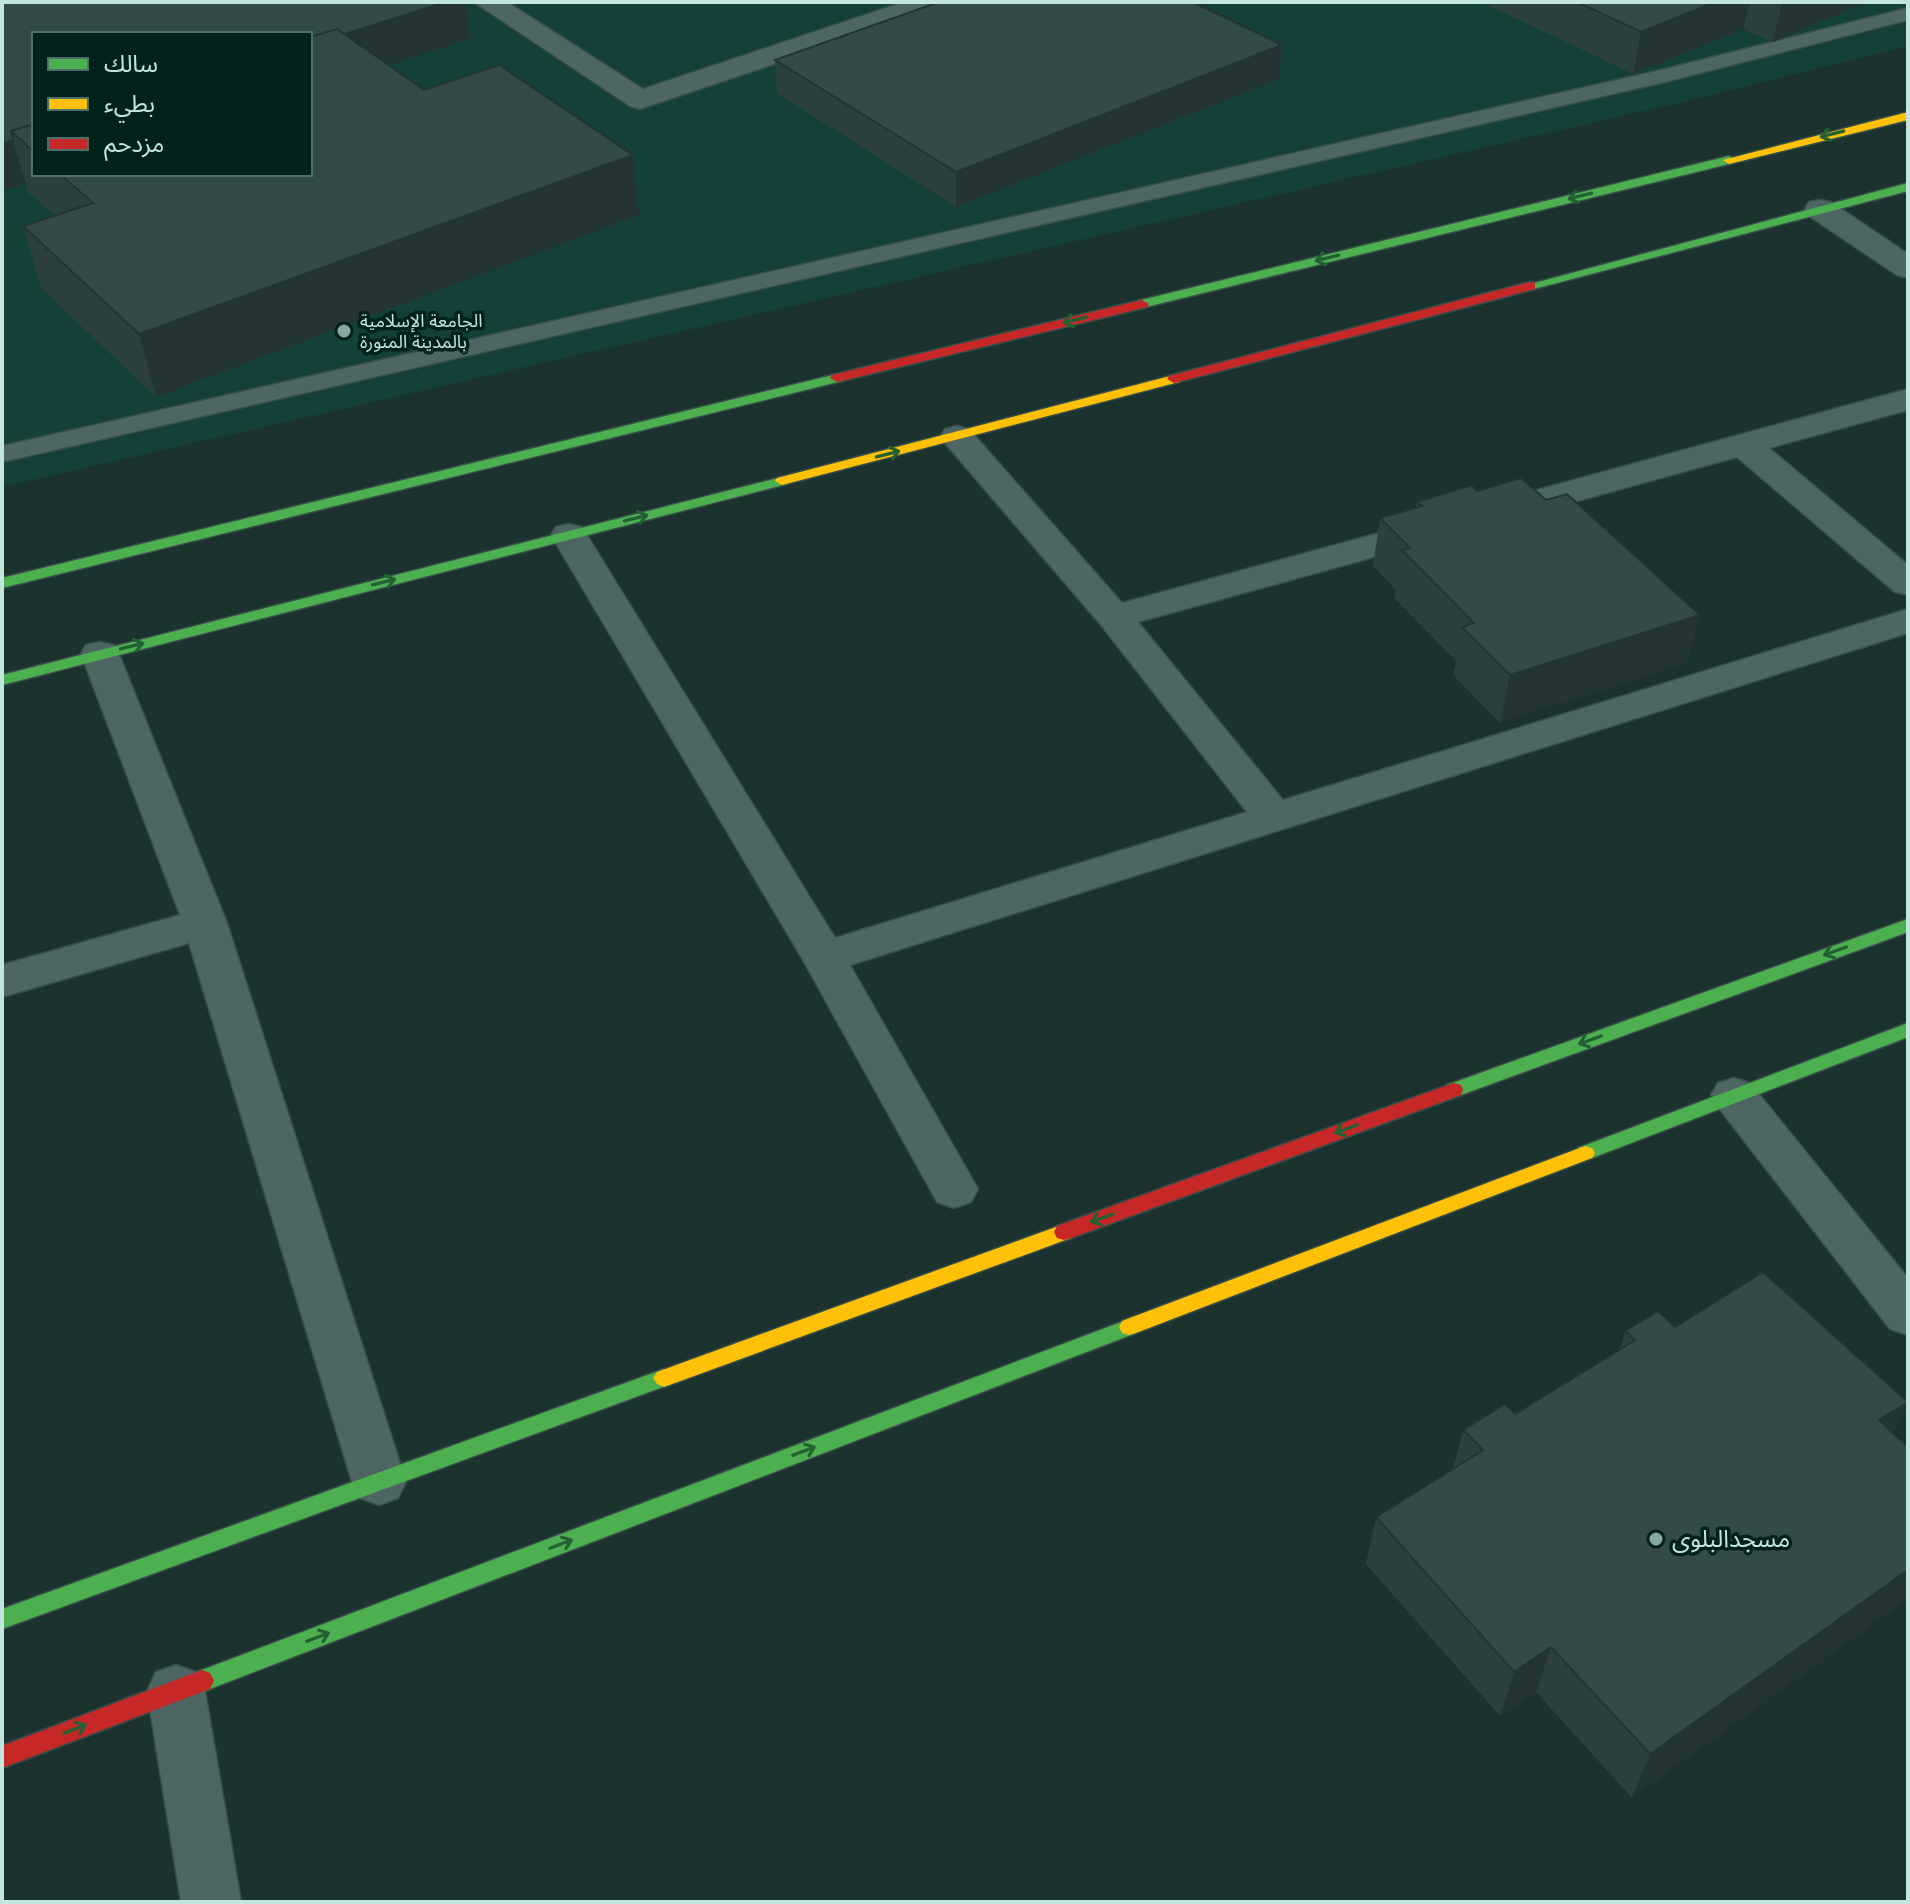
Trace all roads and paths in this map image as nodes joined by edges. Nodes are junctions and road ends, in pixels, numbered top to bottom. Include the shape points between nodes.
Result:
1 (488, 2) edge
2 (931, 2) edge
3 (1908, 14) edge
4 (1908, 116) edge
5 (1908, 187) edge
6 (1820, 209) junction
7 (1908, 268) edge
8 (1908, 399) edge
9 (957, 436) junction
10 (1744, 445) junction
11 (2, 454) edge
12 (569, 535) junction
13 (2, 583) edge
14 (1908, 584) edge
15 (1114, 617) junction
16 (1908, 621) edge
17 (100, 654) junction
18 (2, 680) edge
19 (1274, 818) junction
20 (205, 923) junction
21 (1908, 925) edge
22 (824, 957) junction
23 (2, 981) edge
24 (1908, 1030) edge
25 (1734, 1095) junction
26 (954, 1189) dead end
27 (1908, 1315) edge
28 (379, 1482) junction
29 (2, 1619) edge
30 (176, 1691) junction
31 (2, 1757) edge
32 (211, 1902) edge

1 - 2 street via 640,100
3 - 11 lane via 1661,76
4 -> 13 street
5 - 6 street
6 - 7 street
6 - 9 street
8 - 10 street
12 -> 9 street
9 - 15 street
10 - 14 street
10 - 15 street
17 -> 12 street
12 - 22 street
15 - 19 street
16 - 19 street
17 - 18 street
17 - 20 street
19 - 22 street
20 - 23 street
20 - 28 street
21 -> 28 street
22 - 26 street
24 - 25 street
25 - 27 street
30 -> 25 street
28 - 29 street
31 -> 30 street
30 - 32 street

